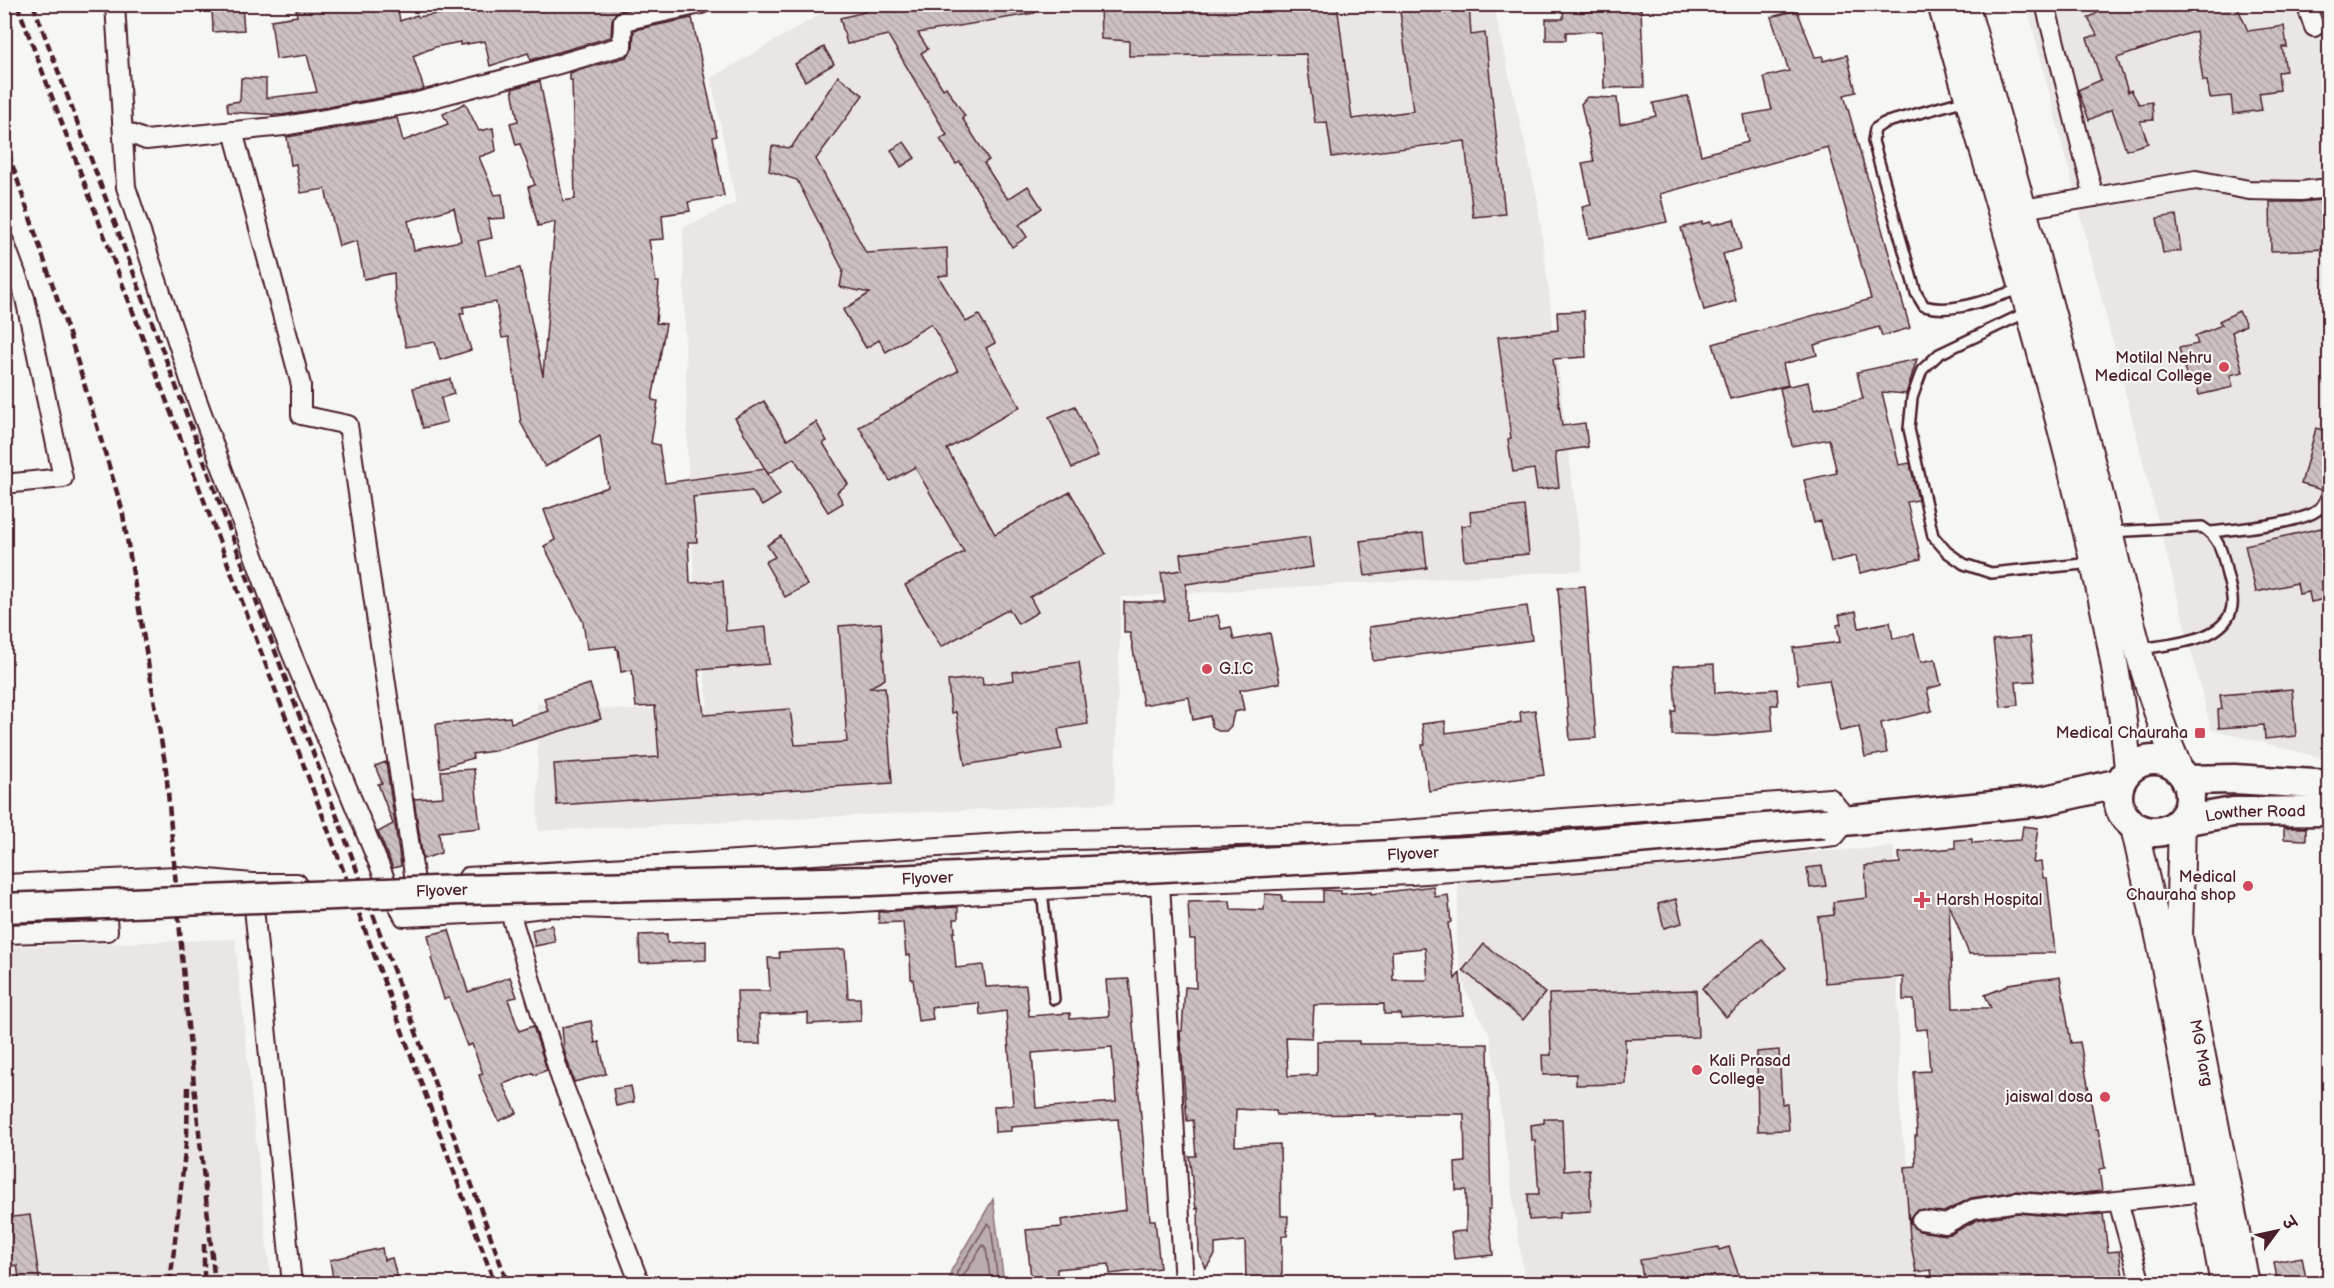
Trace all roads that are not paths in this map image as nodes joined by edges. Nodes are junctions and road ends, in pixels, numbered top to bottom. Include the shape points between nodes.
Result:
1 (115, 4) edge
2 (701, 4) edge
3 (1941, 4) edge
4 (1965, 4) edge
5 (2045, 4) edge
6 (2306, 4) edge
7 (2314, 27) dead end
8 (1968, 99) junction
9 (124, 131) junction
10 (233, 131) junction
11 (2330, 188) edge
12 (2094, 197) junction
13 (2023, 209) junction
14 (4, 241) edge
15 (2026, 300) junction
16 (4, 484) edge
17 (2330, 488) edge
18 (2110, 532) junction
19 (2211, 532) junction
20 (2095, 563) junction
21 (2138, 649) junction
22 (2124, 776) junction
23 (2184, 777) junction
24 (2330, 785) edge
25 (2043, 801) junction
26 (2330, 811) edge
27 (2127, 819) junction
28 (2182, 821) junction
29 (1836, 822) junction
30 (105, 880) junction
31 (416, 880) junction
32 (252, 883) junction
33 (4, 884) edge
34 (387, 884) junction
35 (1160, 884) junction
36 (1042, 891) junction
37 (4, 908) edge
38 (510, 912) junction
39 (4, 934) edge
40 (1054, 999) dead end
41 (2207, 1192) junction
42 (2118, 1201) junction
43 (1921, 1220) dead end
44 (292, 1284) edge
45 (640, 1284) edge
46 (1184, 1284) edge
47 (2141, 1284) edge
48 (2224, 1284) edge
49 (2246, 1284) edge

1 - 9 street
2 - 10 street via 623,21 622,46 531,72 410,104
3 - 8 main road
4 - 13 main road
5 - 12 street
6 - 7 street
8 - 15 main road
8 - 15 lane via 1875,129 1873,141 1916,293 1924,306 1937,310
9 - 10 street via 146,140
9 - 34 street via 126,187 192,386 277,618
10 - 31 street via 301,385 301,415 348,425
11 - 12 street via 2249,190 2196,180
12 - 13 street
13 - 18 main road
14 - 16 street via 25,298 63,478
15 - 20 main road
15 - 20 lane via 1939,354 1922,370 1912,398 1909,429 1933,536 1964,564 1991,573
17 - 19 lane via 2318,510 2300,518
18 - 19 lane via 2202,527
18 - 21 main road
19 - 21 lane via 2223,556 2233,605 2229,617 2207,636
20 - 22 main road via 2119,680
21 - 23 main road via 2163,733
22 - 23 main road via 2146,761 2155,760 2174,766
22 - 25 main road
22 - 27 main road via 2118,802
23 - 24 main road, Lowther Road
23 - 28 main road via 2189,801
25 - 27 main road via 2093,806
25 - 29 main road, Flyover
26 - 28 main road, Lowther Road via 2233,812
27 - 28 main road via 2154,833
27 - 41 main road via 2161,945
28 - 49 main road, MG Marg via 2179,936
29 - 31 street via 1830,798 1364,832 1032,841
29 - 35 street via 1835,836 1683,854 1412,875
29 - 37 main road, Flyover, bridge via 1543,847 1035,874
30 - 32 street via 176,876
30 - 33 street
30 - 39 street via 108,931
31 - 34 street
32 - 34 street
32 - 44 street
34 - 38 street via 404,917
35 - 36 street
35 - 46 street
36 - 38 street via 845,903 635,910 550,907
36 - 40 lane
38 - 45 street via 561,1079
41 - 42 street
41 - 48 main road
42 - 43 street via 2066,1206 2018,1202 1973,1209 1946,1224
42 - 47 street

